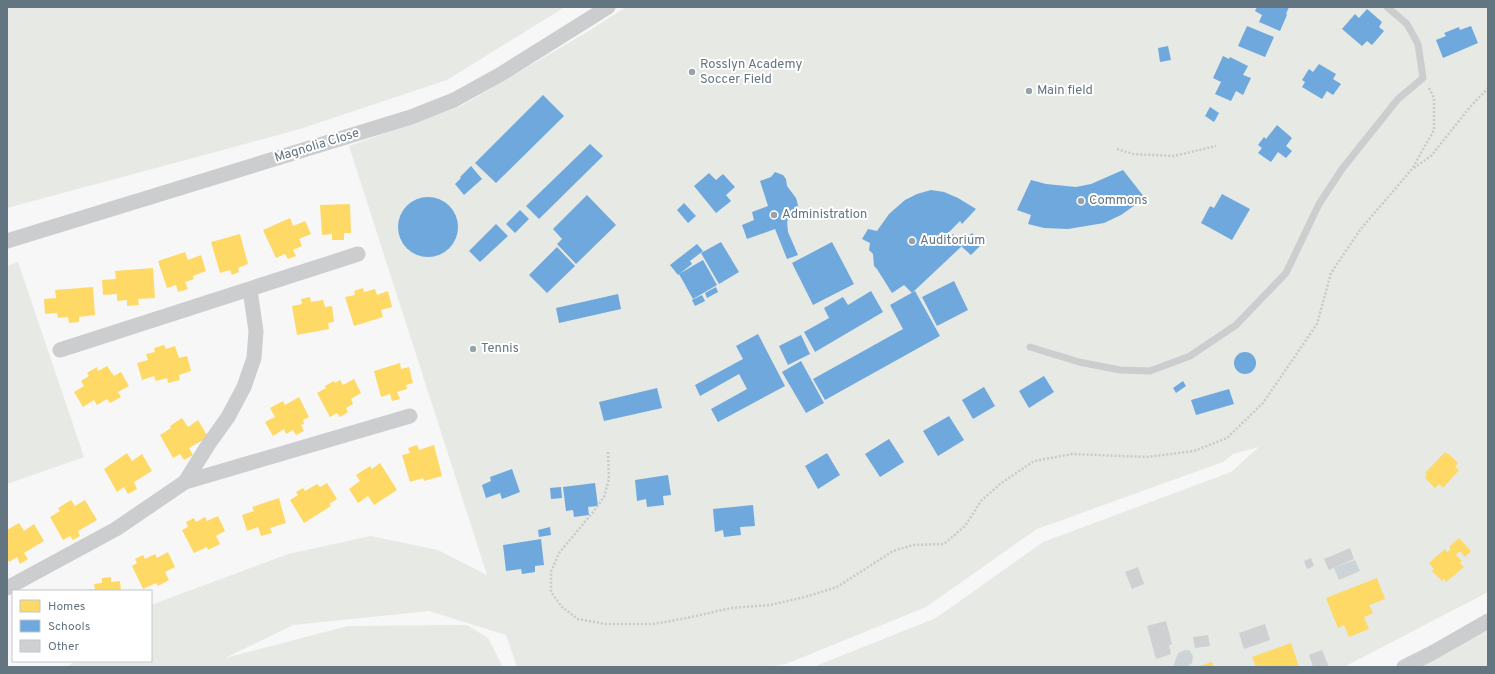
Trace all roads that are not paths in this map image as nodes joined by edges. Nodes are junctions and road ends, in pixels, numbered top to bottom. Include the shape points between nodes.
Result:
1 (608, 7) edge
2 (1387, 7) edge
3 (7, 241) edge
4 (358, 254) dead end
5 (250, 290) junction
6 (1030, 348) dead end
7 (60, 350) dead end
8 (410, 416) dead end
9 (185, 482) junction
10 (7, 588) edge
11 (1488, 621) edge
12 (1423, 663) edge
13 (1404, 667) edge

1 - 3 street, Magnolia Close via 501,74 454,100 411,117
2 - 6 lane via 1407,24 1418,44 1423,78 1398,99 1342,169 1319,204 1286,273 1236,326 1190,356 1150,371 1120,370
4 - 5 street
5 - 7 street
5 - 9 street via 256,331 254,358 244,386 228,417
8 - 9 street
9 - 10 street via 116,529
11 - 12 street
12 - 13 street

